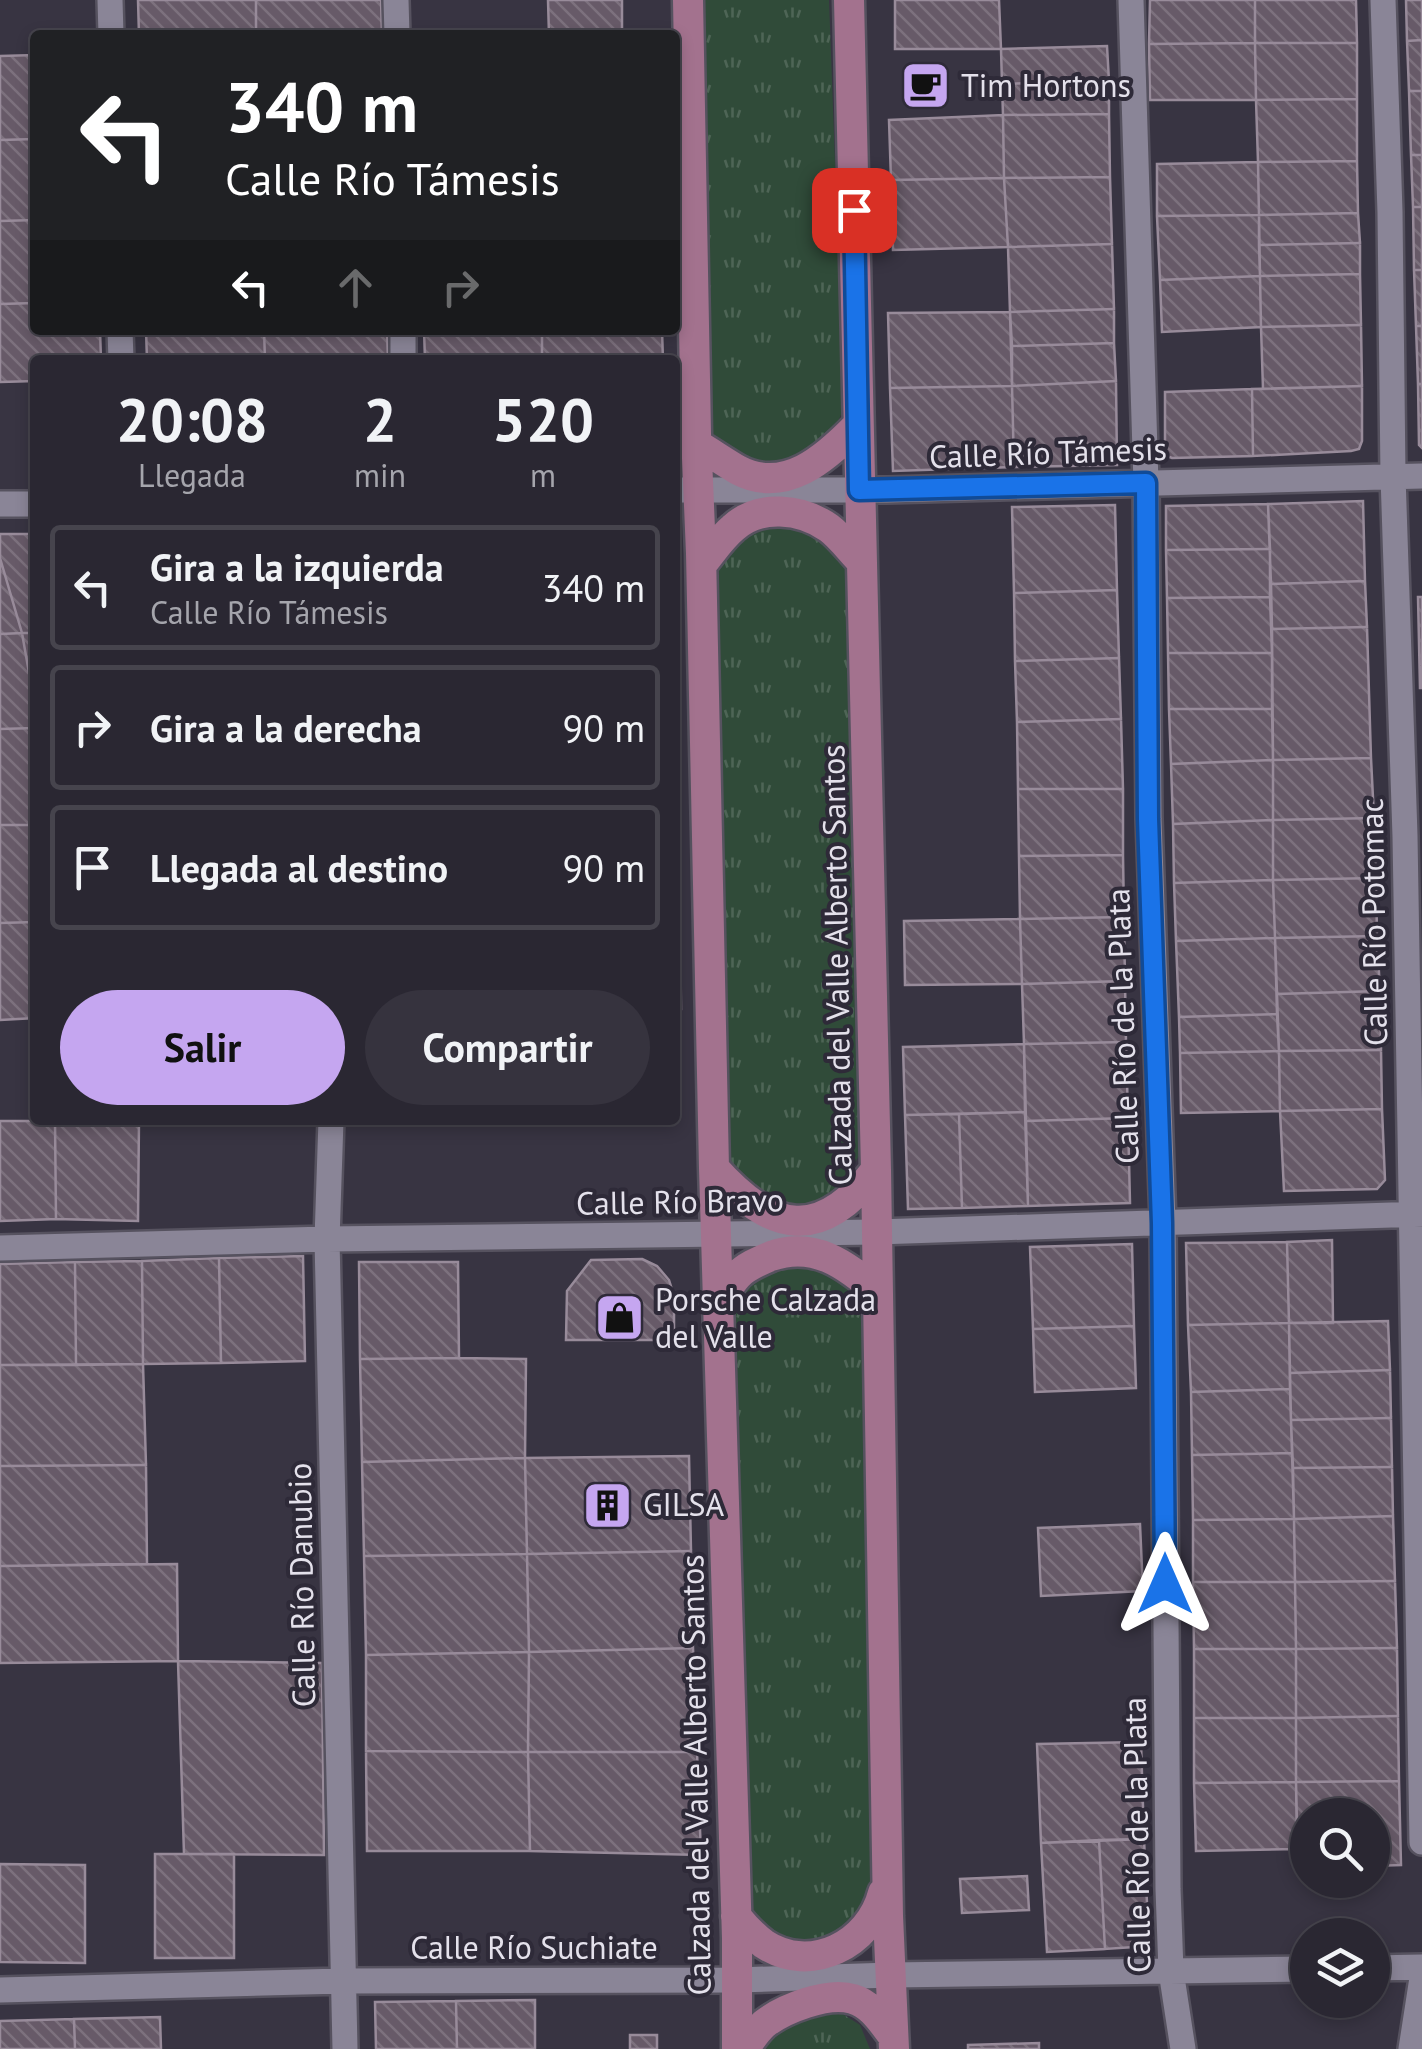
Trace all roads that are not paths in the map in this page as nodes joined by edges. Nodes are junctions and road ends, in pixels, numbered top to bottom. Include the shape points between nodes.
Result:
1 (110, 0) edge
2 (396, 0) edge
3 (688, 0) edge
4 (849, 0) edge
5 (1131, 0) edge
6 (1383, 0) edge
7 (111, 30) edge
8 (397, 30) edge
9 (857, 426) junction
10 (696, 444) junction
11 (1393, 476) junction
12 (1422, 476) edge
13 (1146, 483) junction
14 (687, 490) edge
15 (859, 490) junction
16 (0, 504) edge
17 (30, 504) edge
18 (862, 562) junction
19 (702, 564) junction
20 (331, 1125) edge
21 (714, 1168) junction
22 (876, 1170) junction
23 (1418, 1214) edge
24 (1162, 1223) junction
25 (877, 1232) junction
26 (716, 1234) junction
27 (327, 1240) junction
28 (0, 1248) edge
29 (878, 1291) junction
30 (718, 1302) junction
31 (1422, 1842) edge
32 (888, 1876) junction
33 (736, 1916) junction
34 (1422, 1967) edge
35 (1390, 1968) edge
36 (1290, 1969) edge
37 (1171, 1971) junction
38 (891, 1975) junction
39 (1422, 1978) edge
40 (737, 1980) junction
41 (343, 1981) junction
42 (0, 1990) edge
43 (894, 2042) edge
44 (346, 2049) edge
45 (740, 2049) edge
46 (1182, 2049) edge
47 (1411, 2049) edge

1 - 7 street
2 - 8 street
3 - 10 main road, Calzada del Valle Alberto Santos
4 - 9 main road, Calzada del Valle Alberto Santos
5 - 13 street, Calle Río de la Plata
6 - 11 street, Calle Río Potomac
9 - 10 main road via 818,462 780,477 739,471
9 - 15 main road, Calzada del Valle Alberto Santos
10 - 14 main road, Calzada del Valle Alberto Santos
11 - 12 street, Calle Río Támesis
11 - 13 street, Calle Río Támesis
11 - 23 street, Calle Río Potomac
13 - 15 street, Calle Río Támesis
13 - 24 street, Calle Río de la Plata via 1148,819
14 - 15 street, Calle Río Támesis
14 - 19 main road, Calzada del Valle Alberto Santos
15 - 18 main road, Calzada del Valle Alberto Santos
16 - 17 street
18 - 19 main road via 815,520 771,512 734,526
18 - 22 main road, Calzada del Valle Alberto Santos
19 - 21 main road, Calzada del Valle Alberto Santos
20 - 27 street, Calle Río Danubio
21 - 22 main road via 767,1213 811,1221 860,1192
21 - 26 main road, Calzada del Valle Alberto Santos
22 - 25 main road, Calzada del Valle Alberto Santos
23 - 24 street, Calle Río Bravo
23 - 31 street, Calle Río Potomac
24 - 25 street, Calle Río Bravo
24 - 37 street, Calle Río de la Plata
25 - 26 street, Calle Río Bravo
25 - 29 main road, Calzada del Valle Alberto Santos
26 - 27 street, Calle Río Bravo
26 - 30 main road, Calzada del Valle Alberto Santos
27 - 28 street, Calle Río Bravo
27 - 41 street, Calle Río Danubio
29 - 30 main road via 829,1257 799,1252 758,1260
29 - 32 main road, Calzada del Valle Alberto Santos
30 - 33 main road, Calzada del Valle Alberto Santos
32 - 33 main road via 866,1929 843,1948 815,1956 766,1945
32 - 38 main road, Calzada del Valle Alberto Santos
33 - 40 main road, Calzada del Valle Alberto Santos
34 - 35 street
36 - 37 street, Calle Río Suchiate
37 - 38 street, Calle Río Suchiate
37 - 46 street, Calle Río de la Plata
38 - 40 street, Calle Río Suchiate
38 - 43 main road, Calzada del Valle Alberto Santos
39 - 47 street
40 - 41 street, Calle Río Suchiate
40 - 45 main road, Calzada del Valle Alberto Santos
41 - 42 street, Calle Río Suchiate
41 - 44 street, Calle Río Danubio
43 - 45 main road via 874,2012 853,1999 832,1998 790,2008

